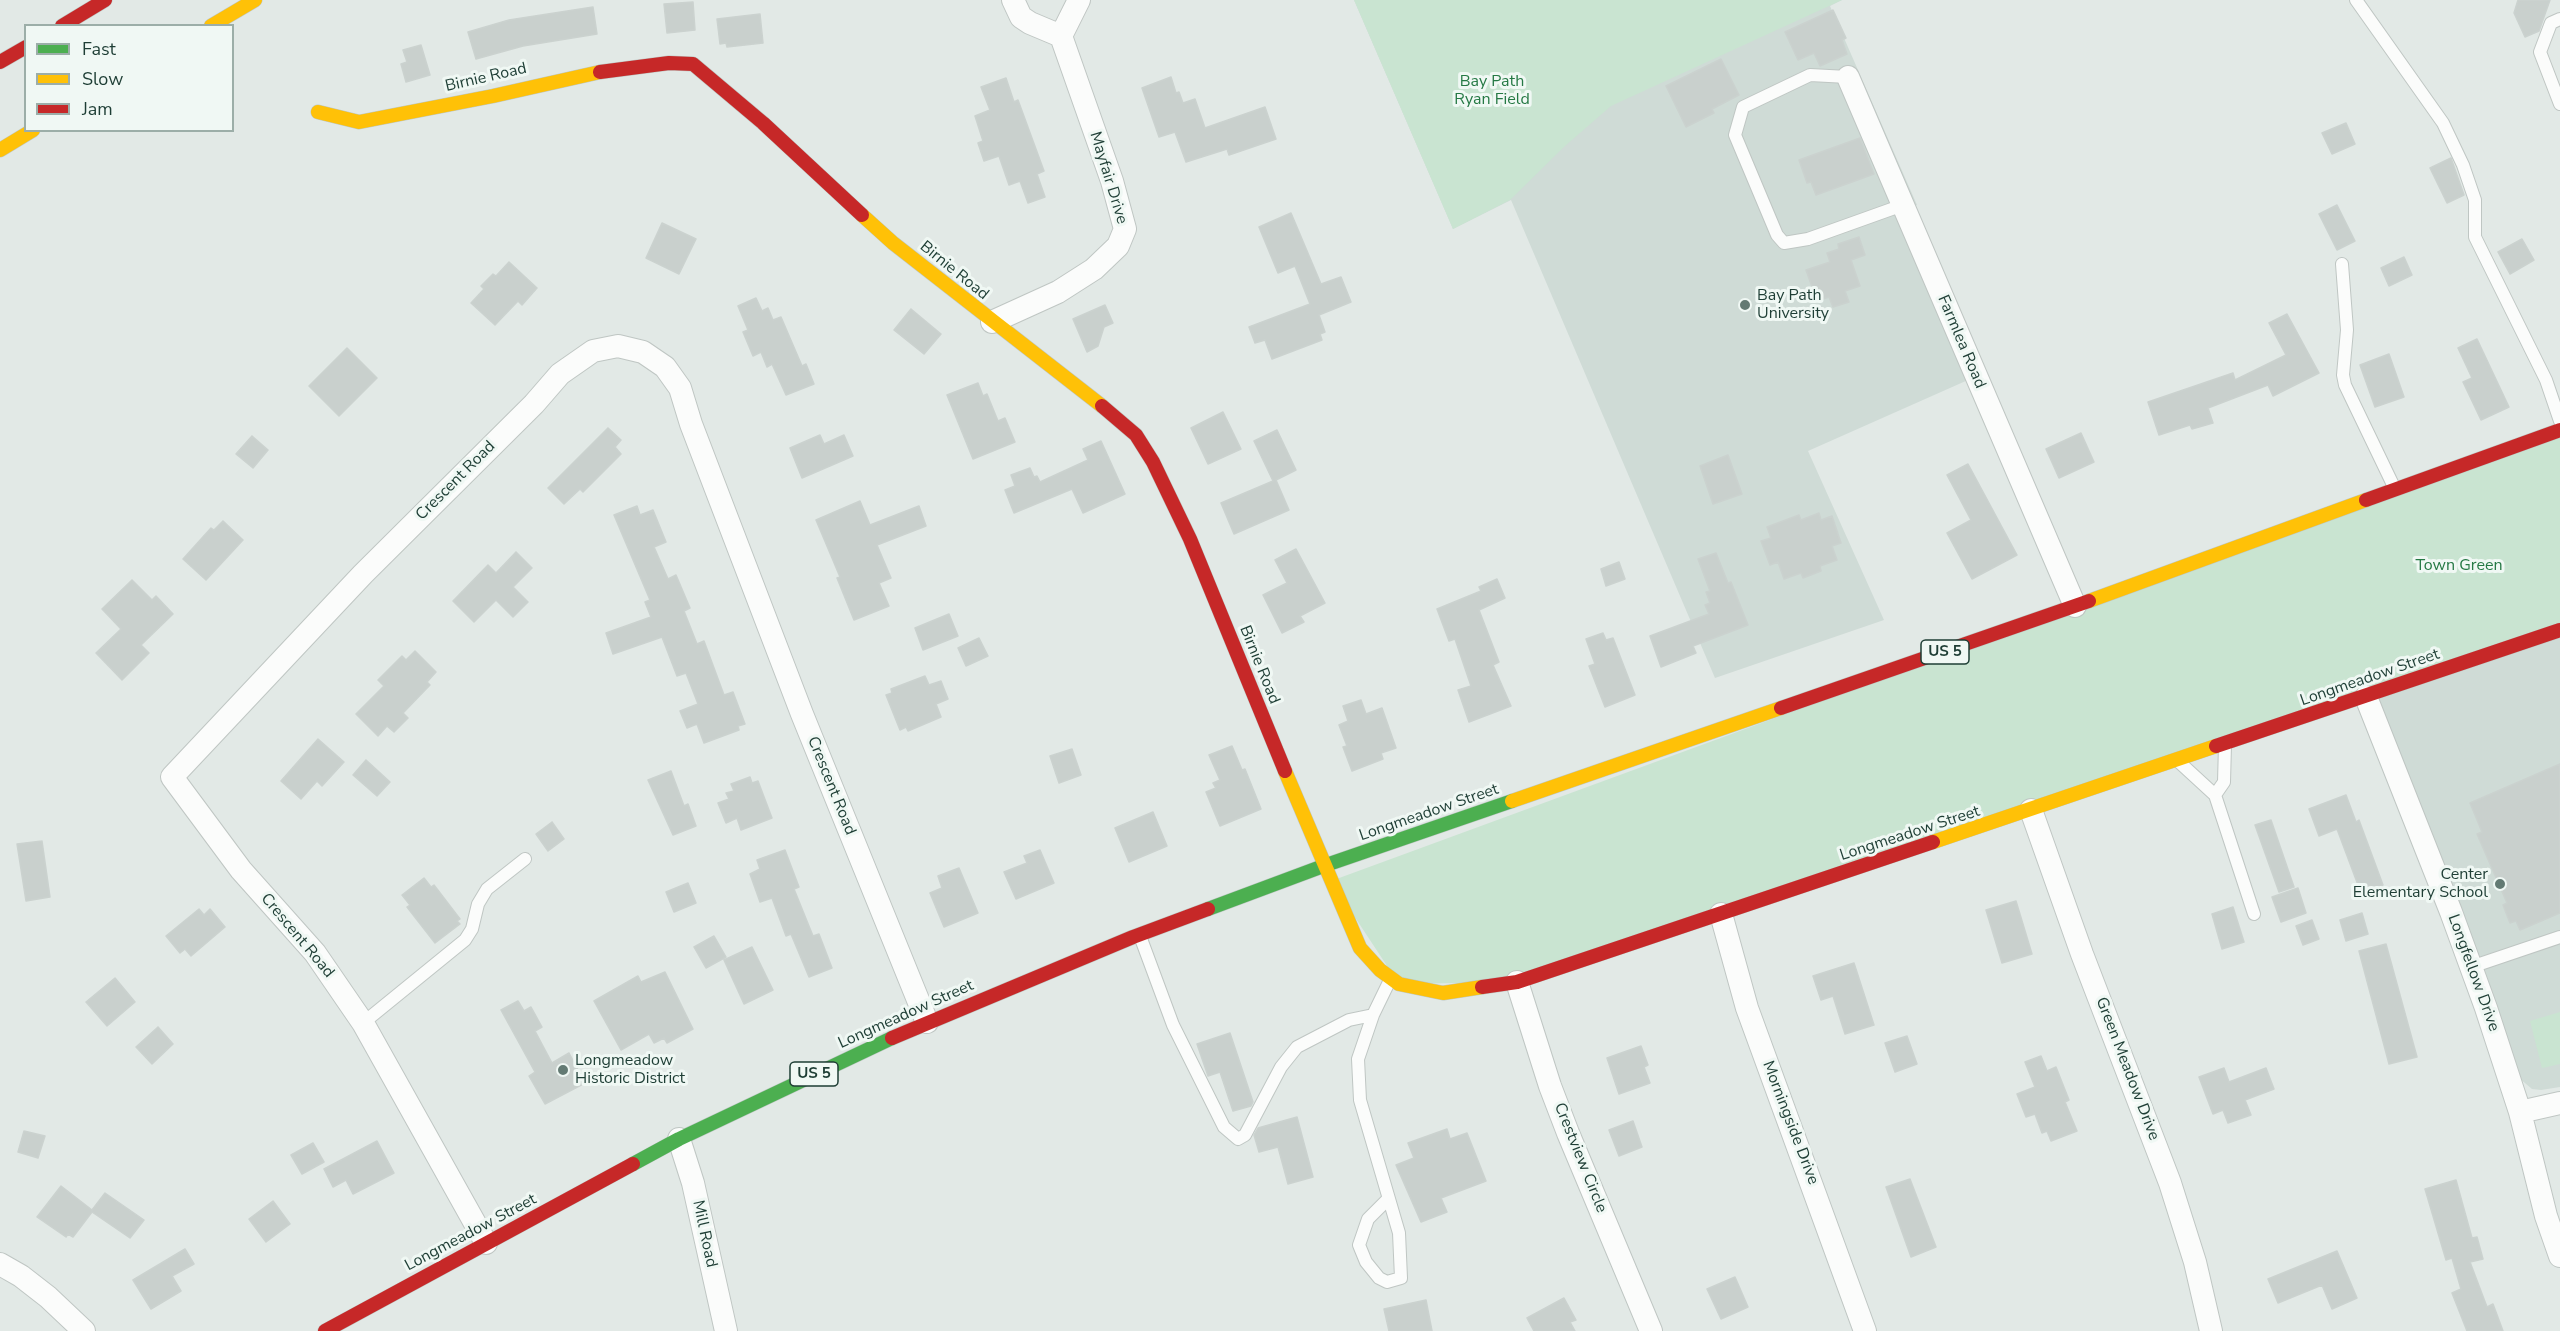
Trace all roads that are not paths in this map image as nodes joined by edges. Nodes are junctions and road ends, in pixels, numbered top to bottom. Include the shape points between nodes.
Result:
1 (105, 0) edge
2 (255, 0) edge
3 (1013, 0) edge
4 (1079, 0) edge
5 (2356, 0) edge
6 (2560, 19) edge
7 (65, 24) edge
8 (214, 24) edge
9 (1061, 36) junction
10 (24, 48) edge
11 (0, 62) edge
12 (2555, 75) edge
13 (1848, 77) joint
14 (2560, 104) edge
15 (318, 112) dead end
16 (30, 132) edge
17 (0, 150) edge
18 (1903, 205) junction
19 (2342, 264) dead end
20 (992, 322) junction
21 (2560, 421) edge
22 (2560, 430) edge
23 (2396, 490) junction
24 (2075, 606) junction
25 (2560, 630) edge
26 (2366, 697) junction
27 (2225, 744) junction
28 (2178, 760) junction
29 (2215, 795) junction
30 (2031, 810) junction
31 (525, 859) dead end
32 (1326, 866) junction
33 (1721, 914) junction
34 (2254, 914) dead end
35 (1139, 935) junction
36 (2560, 938) edge
37 (2470, 967) junction
38 (1391, 978) junction
39 (1517, 982) junction
40 (1373, 1015) junction
41 (927, 1022) junction
42 (363, 1023) junction
43 (2560, 1103) edge
44 (2520, 1112) junction
45 (679, 1138) junction
46 (1388, 1199) junction
47 (486, 1243) junction
48 (2560, 1256) edge
49 (0, 1264) edge
50 (84, 1331) edge
51 (325, 1331) edge
52 (726, 1331) edge
53 (1651, 1331) edge
54 (1865, 1331) edge
55 (2211, 1331) edge

1 - 7 main road
2 - 8 main road
3 - 9 street via 1021,17 1030,24
4 - 9 street
5 - 21 lane via 2448,133 2475,200 2475,237 2546,380
6 - 12 lane via 2552,23 2540,52
9 - 20 street, Mayfair Drive via 1125,229 1118,246 1094,269 1058,292
10 - 11 main road
12 - 14 lane
13 - 18 street, Farmlea Road
13 - 18 lane via 1810,75 1743,107 1735,135 1777,235 1784,243 1808,239
15 - 20 main road, Birnie Road via 359,123 493,96 565,76 658,63 693,64 885,236
16 - 17 main road
18 - 24 street, Farmlea Road
19 - 23 lane via 2347,330 2345,385
20 - 32 main road, Birnie Road via 1109,411 1144,447 1190,539
22 - 23 main road, Longmeadow Street / US 5
23 - 24 main road, Longmeadow Street / US 5
24 - 32 main road, Longmeadow Street / US 5
25 - 26 main road, Longmeadow Street
26 - 27 main road, Longmeadow Street
26 - 37 street, Longfellow Drive
27 - 28 main road, Longmeadow Street
27 - 29 lane via 2224,782
28 - 29 lane
28 - 30 main road, Longmeadow Street
29 - 34 lane
30 - 33 main road, Longmeadow Street
30 - 55 street, Green Meadow Drive via 2170,1183 2195,1262
31 - 42 lane via 487,889 465,940
32 - 35 main road, Longmeadow Street / US 5
32 - 38 main road, Longmeadow Street via 1360,948
33 - 39 main road, Longmeadow Street
33 - 54 street, Morningside Drive via 1750,1017
35 - 40 lane via 1173,1025 1224,1127 1238,1139 1245,1134 1281,1067 1297,1047 1348,1020
35 - 41 main road, Longmeadow Street / US 5
36 - 37 lane
37 - 44 street, Longfellow Drive
38 - 39 main road, Longmeadow Street via 1399,984 1443,993
38 - 40 lane
39 - 53 street, Crestview Circle via 1568,1133
40 - 46 lane via 1358,1059 1360,1101
41 - 42 street, Crescent Road via 786,672 680,388 658,362 643,352 618,346 593,351 560,374 363,574 172,777 241,870 315,954
41 - 45 main road, Longmeadow Street / US 5
42 - 47 street, Crescent Road
43 - 44 street
44 - 48 street, Longfellow Drive
45 - 47 main road, Longmeadow Street / US 5
45 - 52 street, Mill Road
46 - 46 lane via 1368,1219 1359,1245 1366,1262 1387,1282 1401,1278 1399,1233
47 - 51 main road, Longmeadow Street / US 5
49 - 50 street via 48,1297

